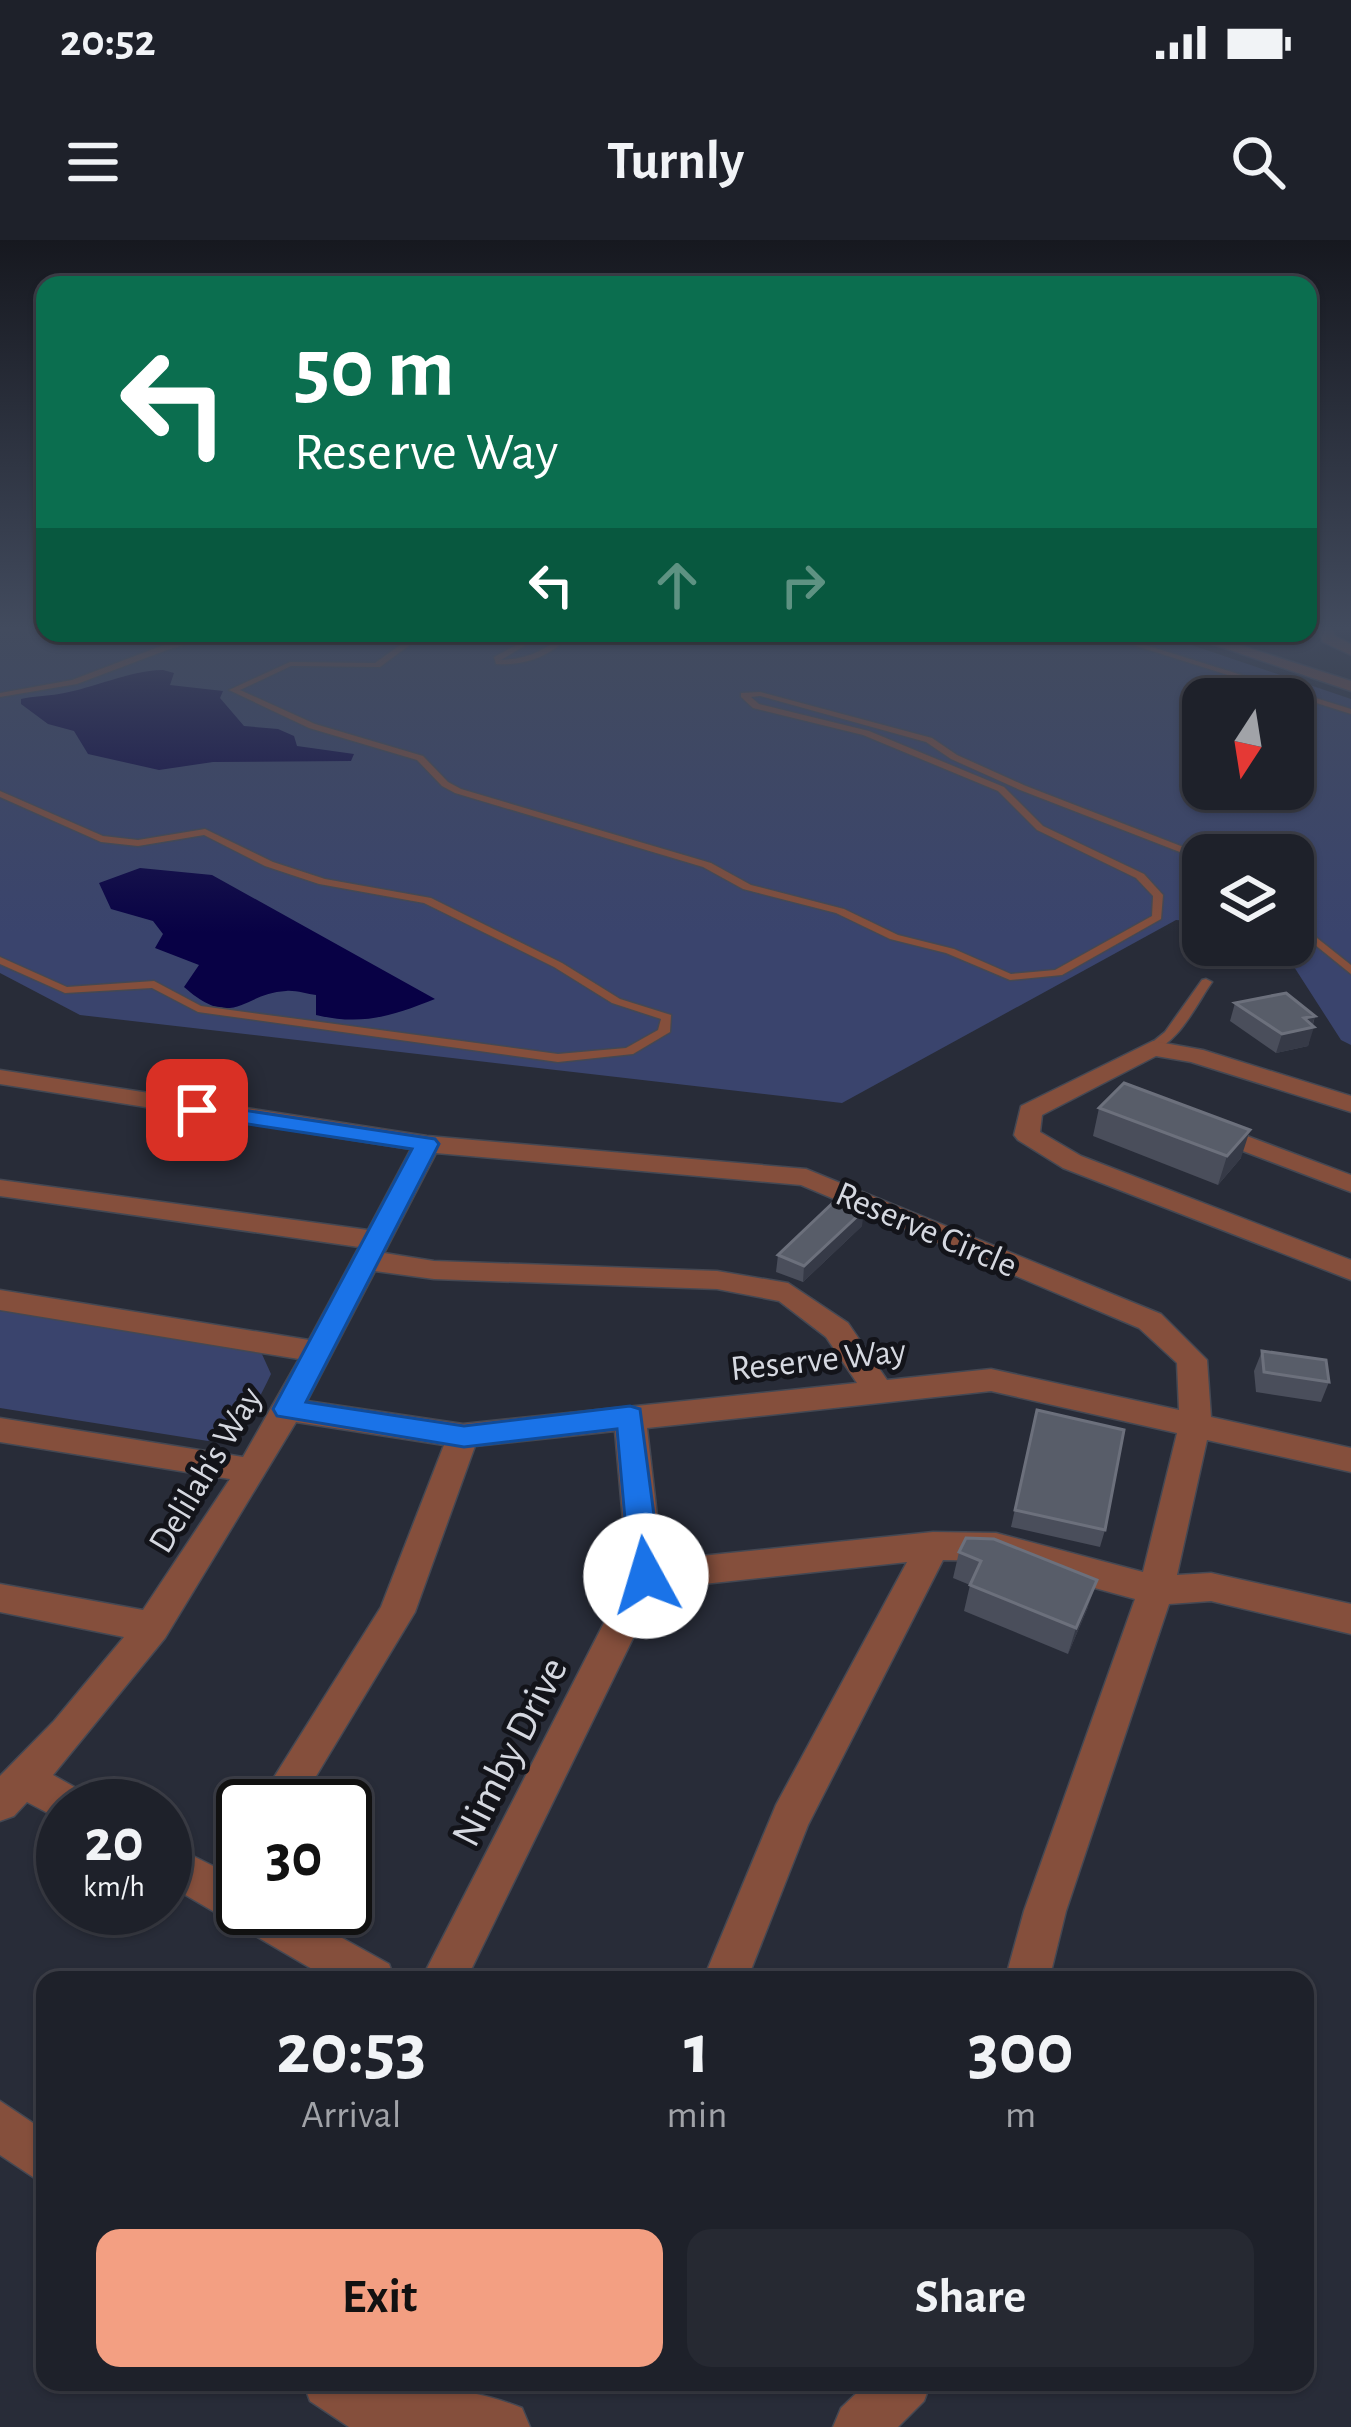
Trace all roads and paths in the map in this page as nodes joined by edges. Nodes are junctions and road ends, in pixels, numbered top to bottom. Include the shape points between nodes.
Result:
1 (322, 729) edge
2 (850, 729) edge
3 (889, 729) edge
4 (0, 794) edge
5 (1182, 850) edge
6 (1314, 940) edge
7 (0, 960) edge
8 (1351, 971) edge
9 (1206, 982) dead end
10 (1153, 1048) junction
11 (0, 1077) edge
12 (1083, 1084) junction
13 (1127, 1100) edge
14 (1351, 1104) edge
15 (1180, 1119) edge
16 (427, 1144) junction
17 (1351, 1184) edge
18 (0, 1188) edge
19 (371, 1250) junction
20 (1351, 1270) edge
21 (0, 1300) edge
22 (317, 1352) junction
23 (878, 1391) junction
24 (287, 1409) junction
25 (630, 1417) junction
26 (1195, 1423) junction
27 (0, 1430) edge
28 (464, 1436) junction
29 (1351, 1460) edge
30 (249, 1470) junction
31 (933, 1546) junction
32 (646, 1576) junction
33 (1156, 1590) junction
34 (0, 1598) edge
35 (1351, 1619) edge
36 (152, 1628) junction
37 (293, 1779) edge
38 (12, 1791) edge
39 (305, 1935) edge
40 (359, 1971) edge
41 (448, 1971) edge
42 (729, 1971) edge
43 (1029, 1971) edge
44 (0, 2125) edge
45 (36, 2155) edge
46 (341, 2391) edge
47 (895, 2391) edge
48 (503, 2427) edge
49 (860, 2427) edge

1 - 2 lane via 420,758 458,791 707,865 747,887 840,911 1010,977 1058,973 1157,917 1158,895 1140,876 1040,828 1001,789
3 - 5 lane
4 - 7 lane via 101,839 138,843 206,832 323,882 427,900 616,1001 667,1018 664,1032 629,1051 534,1057 198,1009 154,984 65,990
6 - 8 lane
9 - 10 lane
10 - 12 street
10 - 14 street
11 - 16 street, Reserve Circle
12 - 13 street
12 - 20 street via 1030,1111 1027,1136 1072,1162
15 - 17 street
16 - 19 street, Delilah's Way
16 - 26 street, Reserve Circle via 806,1177 1150,1321 1192,1360
18 - 19 street
19 - 22 street, Delilah's Way
19 - 23 street via 434,1270 717,1280 788,1293 837,1330
21 - 22 street
22 - 24 street, Delilah's Way
23 - 25 street, Reserve Way
23 - 26 street, Reserve Way via 991,1380
24 - 28 street, Reserve Way
24 - 30 street, Delilah's Way
25 - 28 street, Reserve Way
25 - 32 street
26 - 29 street, Reserve Way
26 - 33 street, Reserve Circle
27 - 30 street
28 - 37 street via 397,1612
30 - 36 street, Delilah's Way
31 - 32 street
31 - 33 street via 996,1547
31 - 42 street via 790,1819
32 - 41 street, Nimby Drive
33 - 35 street via 1211,1587
33 - 43 street, Reserve Circle
34 - 36 street
36 - 38 street, Delilah's Way
39 - 40 street
44 - 45 street
46 - 48 street via 360,2404
47 - 49 street

